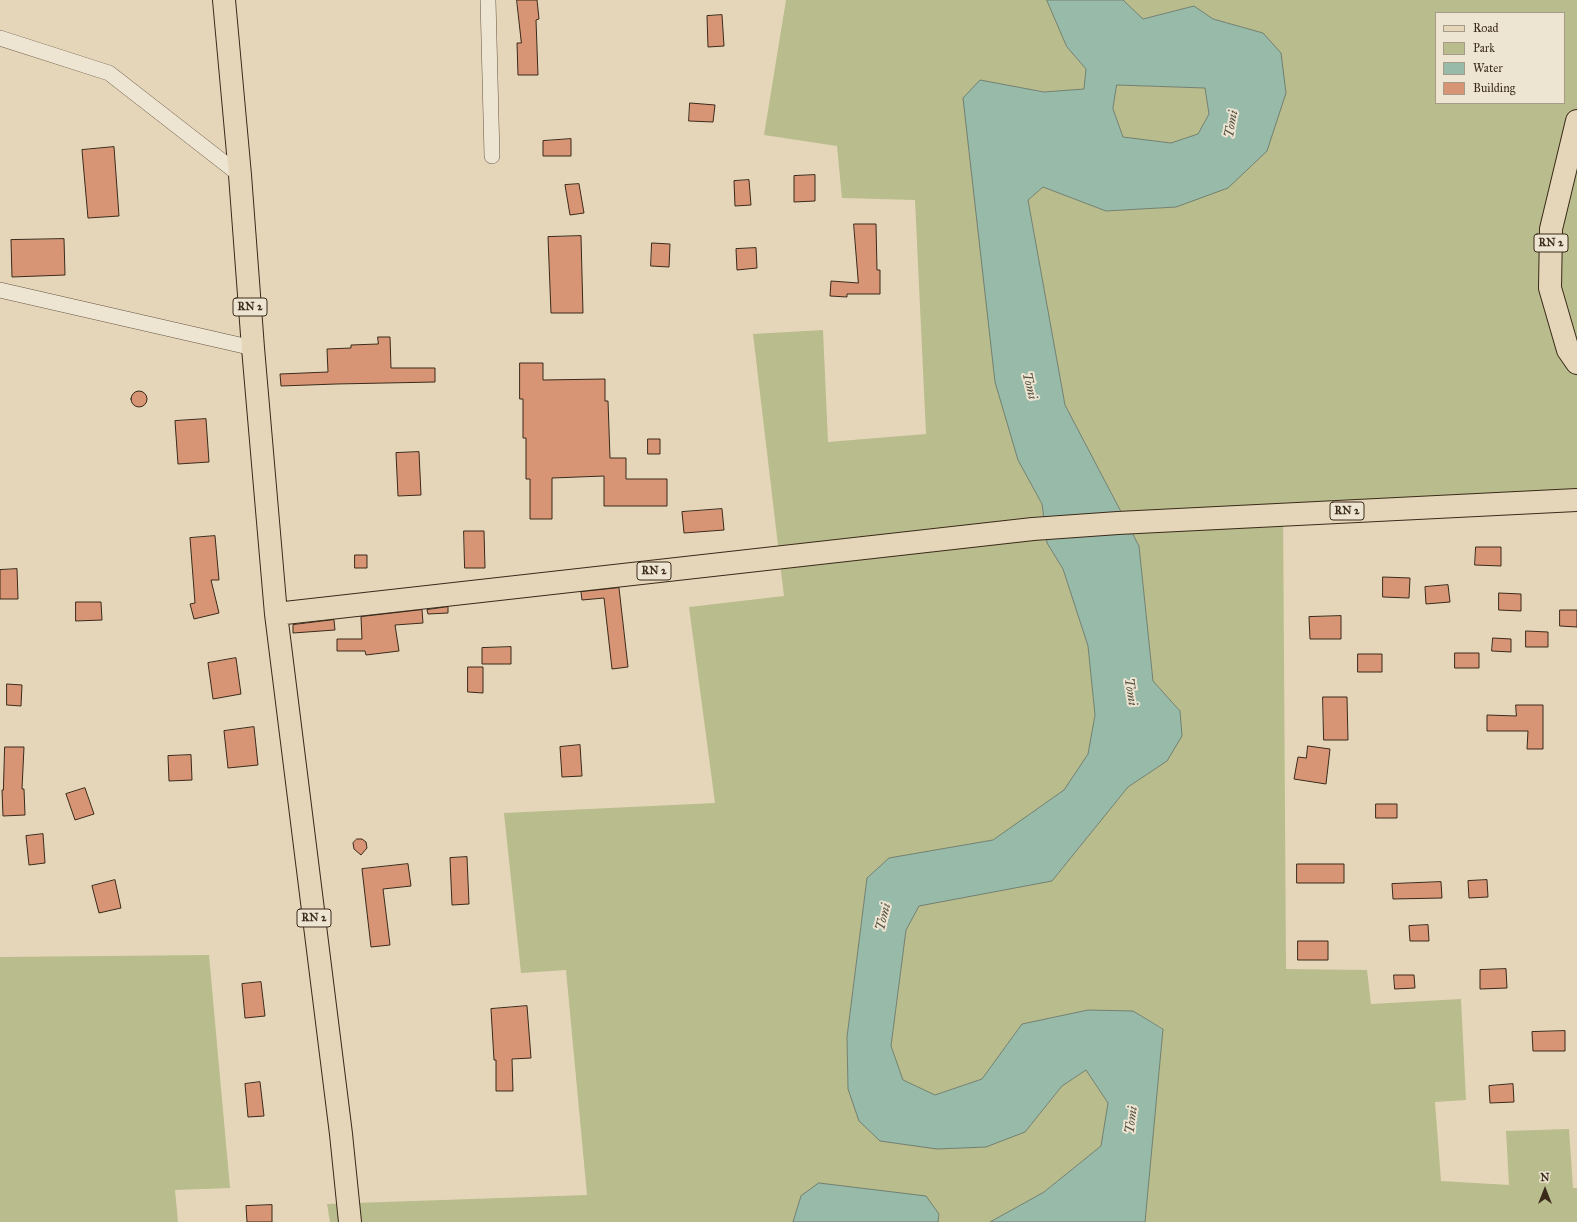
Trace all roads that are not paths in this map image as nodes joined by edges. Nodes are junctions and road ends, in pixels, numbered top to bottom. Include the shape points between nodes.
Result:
1 (224, 0) edge
2 (488, 0) edge
3 (0, 38) edge
4 (1577, 121) edge
5 (492, 156) dead end
6 (240, 175) junction
7 (0, 290) edge
8 (253, 348) junction
9 (1577, 363) edge
10 (1577, 500) edge
11 (276, 614) junction
12 (350, 1222) edge

1 - 6 main road, RN 2
2 - 5 street
3 - 6 street via 109,73
4 - 9 main road, RN 2 via 1552,229 1550,288 1568,350
6 - 8 main road, RN 2
7 - 8 street
8 - 11 main road, RN 2
10 - 11 main road, RN 2 via 1033,529
11 - 12 main road, RN 2

